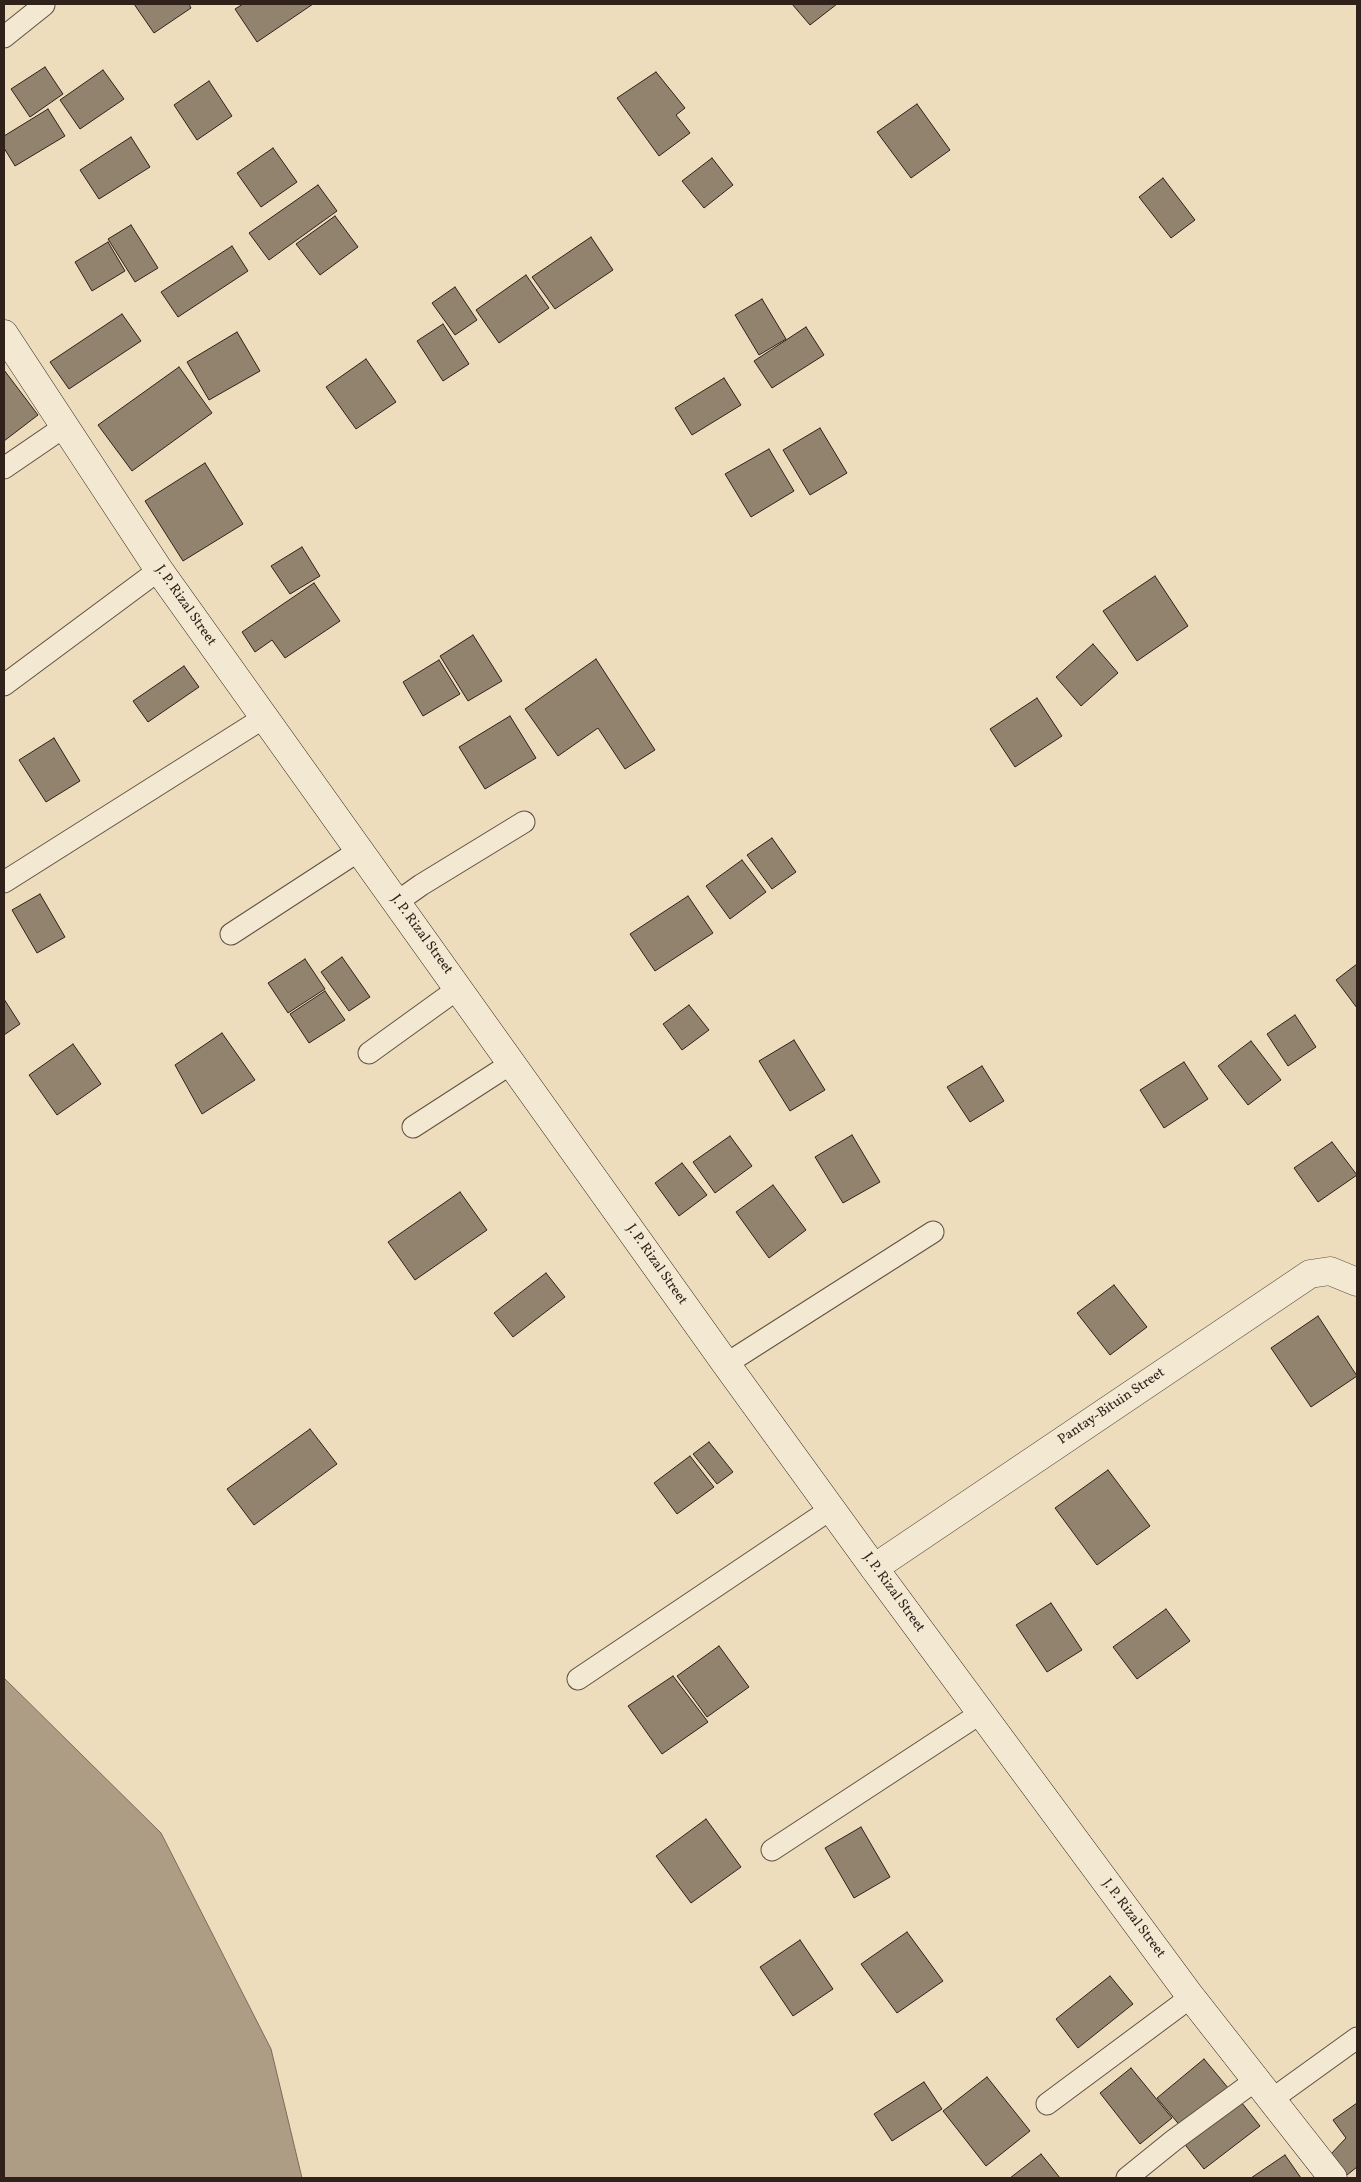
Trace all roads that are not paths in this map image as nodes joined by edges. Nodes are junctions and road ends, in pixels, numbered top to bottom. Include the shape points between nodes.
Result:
1 (44, 5) dead end
2 (4, 37) edge
3 (4, 334) edge
4 (64, 427) junction
5 (4, 468) edge
6 (160, 570) junction
7 (4, 685) edge
8 (265, 717) junction
9 (524, 822) dead end
10 (360, 850) junction
11 (4, 882) edge
12 (397, 902) junction
13 (231, 934) dead end
14 (459, 988) junction
15 (369, 1054) dead end
16 (512, 1063) junction
17 (414, 1127) dead end
18 (933, 1232) dead end
19 (1357, 1282) edge
20 (726, 1364) junction
21 (831, 1509) junction
22 (874, 1568) junction
23 (578, 1679) dead end
24 (981, 1713) junction
25 (772, 1850) dead end
26 (1191, 1997) junction
27 (1357, 2038) edge
28 (1264, 2090) junction
29 (1047, 2104) dead end
30 (1127, 2178) edge
31 (1332, 2178) edge

1 - 2 lane
3 - 4 main road, J. P. Rizal Street
4 - 5 lane
4 - 6 main road, J. P. Rizal Street
6 - 7 lane
6 - 8 main road, J. P. Rizal Street
8 - 10 main road, J. P. Rizal Street
8 - 11 lane
9 - 12 lane
10 - 12 main road, J. P. Rizal Street
10 - 13 lane
12 - 14 main road, J. P. Rizal Street
14 - 15 lane
14 - 16 main road, J. P. Rizal Street
16 - 17 lane
16 - 20 main road, J. P. Rizal Street
18 - 20 lane
19 - 22 main road, Pantay-Bituin Street via 1330,1271 1310,1274
20 - 21 main road, J. P. Rizal Street
21 - 22 main road, J. P. Rizal Street
21 - 23 lane
22 - 24 main road, J. P. Rizal Street
24 - 25 lane
24 - 26 main road, J. P. Rizal Street
26 - 28 main road, J. P. Rizal Street
26 - 29 lane
27 - 28 lane
28 - 30 lane via 1174,2140
28 - 31 main road, J. P. Rizal Street

